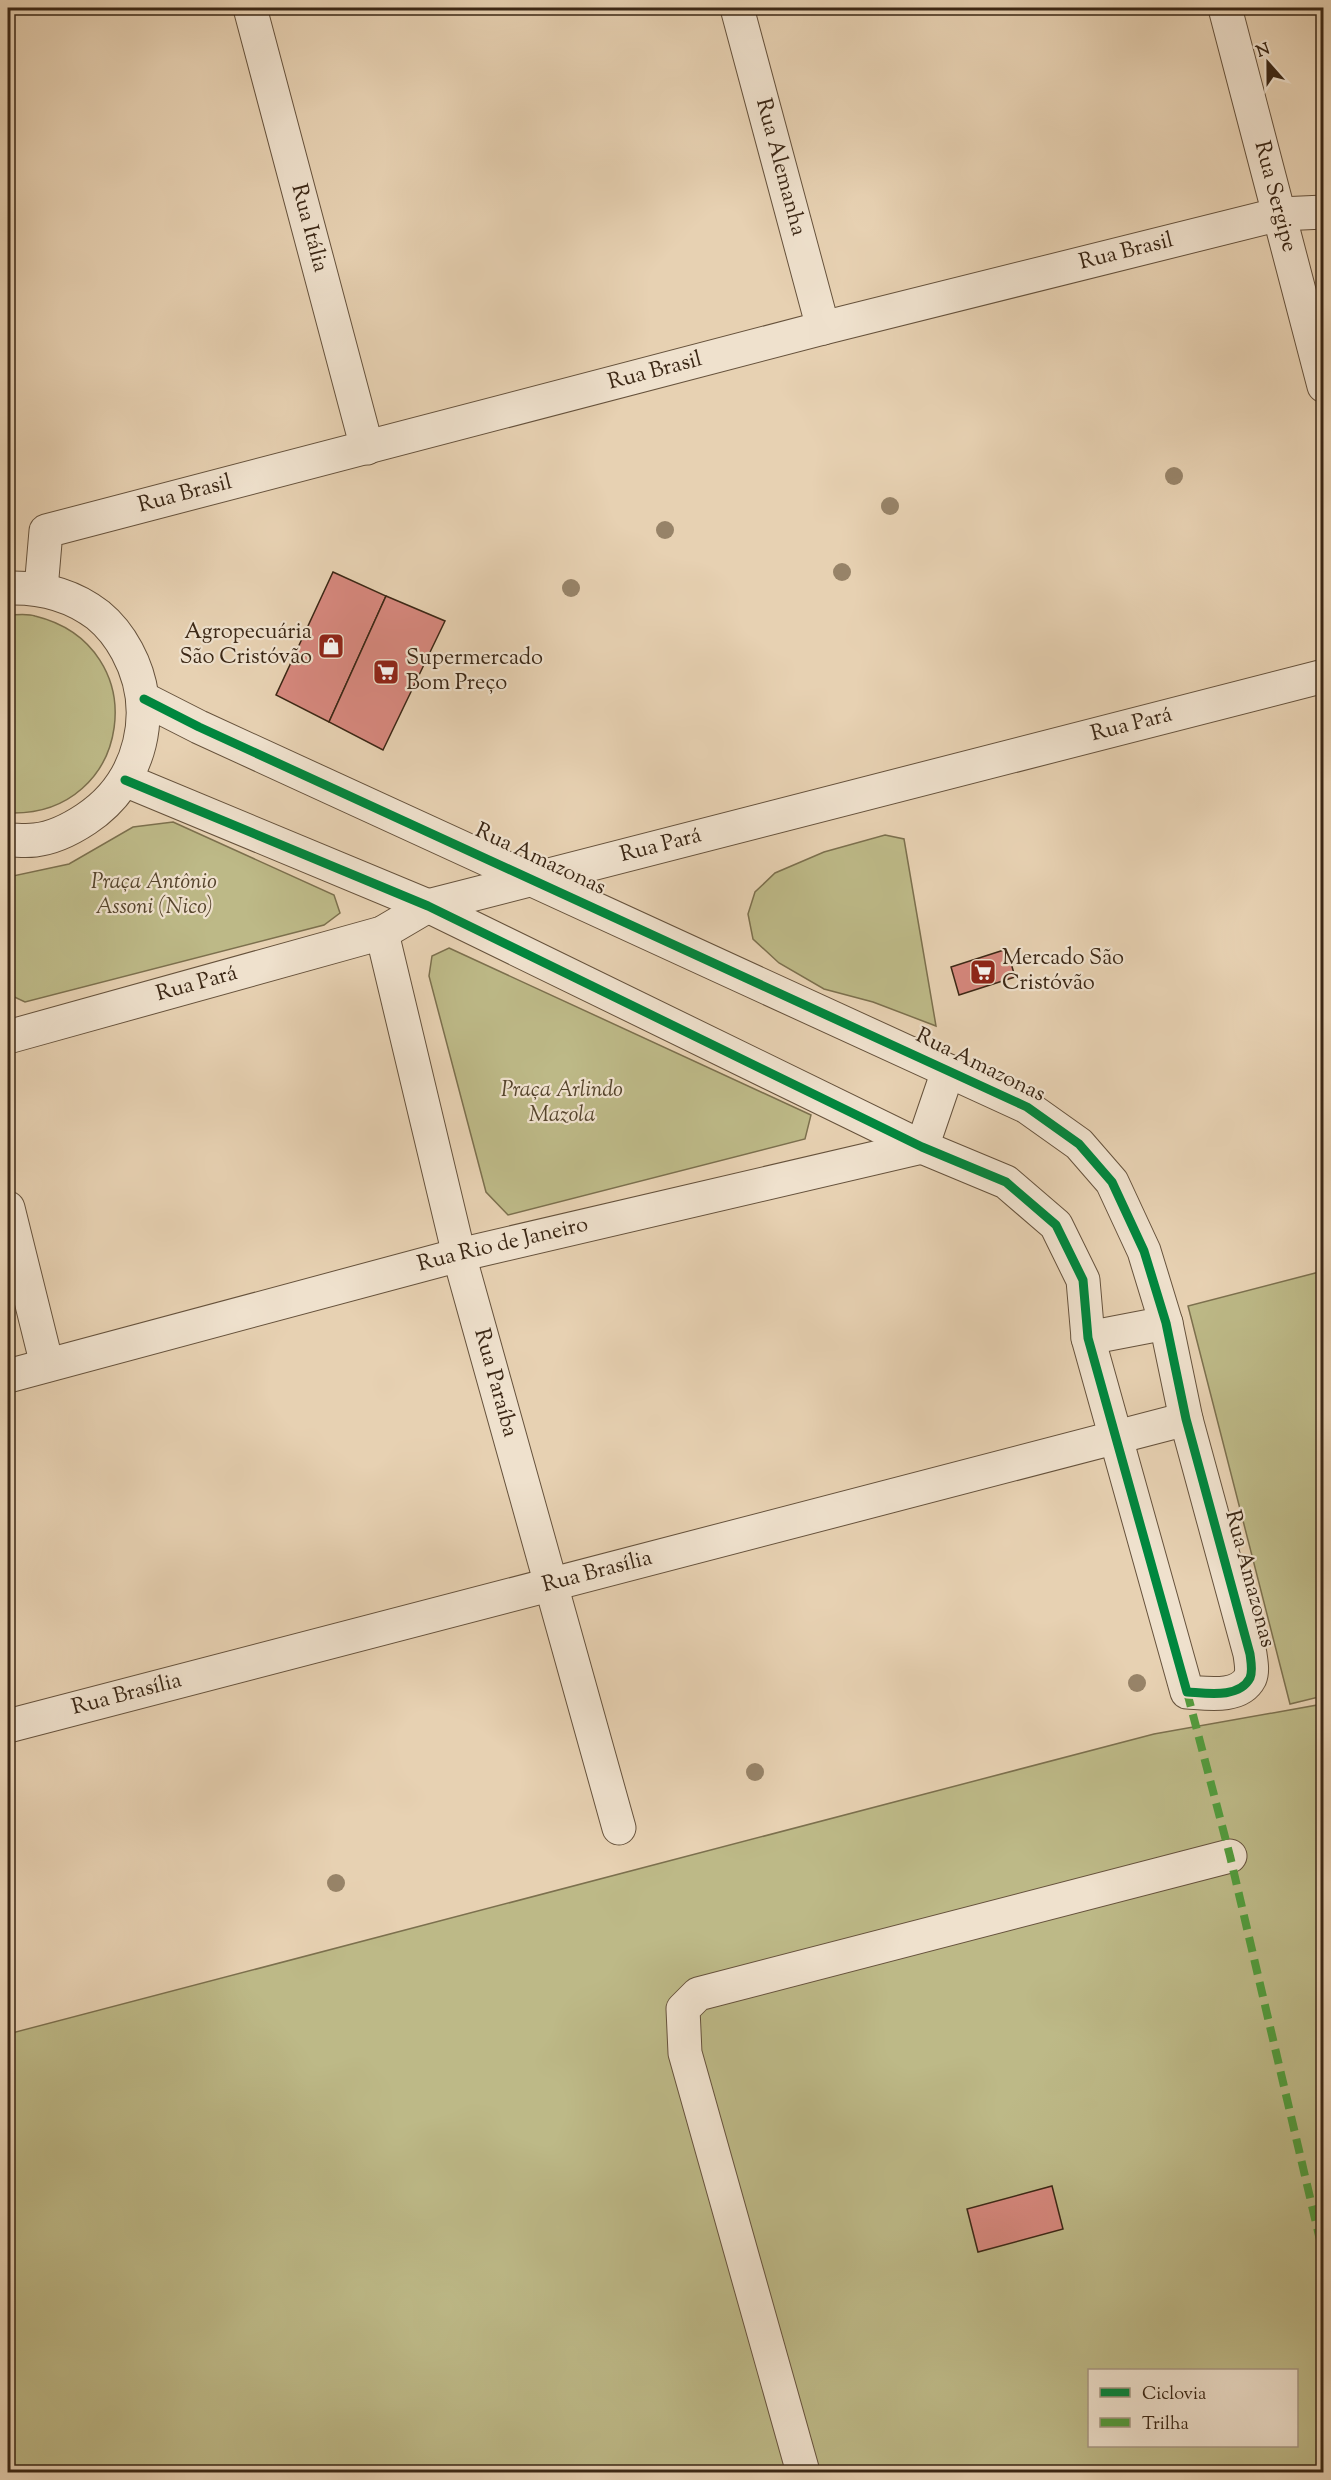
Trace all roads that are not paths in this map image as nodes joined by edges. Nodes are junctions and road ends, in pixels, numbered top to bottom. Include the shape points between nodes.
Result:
1 (250, 8) edge
2 (737, 8) edge
3 (1225, 8) edge
4 (1323, 212) edge
5 (1280, 214) junction
6 (823, 328) junction
7 (1323, 386) edge
8 (367, 448) junction
9 (8, 587) edge
10 (41, 590) junction
11 (1323, 676) edge
12 (144, 699) junction
13 (125, 780) junction
14 (8, 840) edge
15 (533, 878) junction
16 (428, 906) junction
17 (382, 933) junction
18 (8, 1037) edge
19 (948, 1071) junction
20 (922, 1147) junction
21 (8, 1208) edge
22 (459, 1255) junction
23 (1166, 1323) junction
24 (1088, 1338) junction
25 (47, 1365) junction
26 (8, 1376) edge
27 (1186, 1419) junction
28 (1116, 1437) junction
29 (552, 1583) junction
30 (8, 1726) edge
31 (619, 1828) dead end
32 (1230, 1856) dead end
33 (803, 2472) edge

1 - 8 street, Rua Itália
2 - 6 street, Rua Alemanha
3 - 5 street, Rua Sergipe
4 - 5 street, Rua Brasil
5 - 6 street, Rua Brasil
5 - 7 street, Rua Sergipe
6 - 8 street, Rua Brasil
8 - 10 street, Rua Brasil via 46,531
9 - 10 street
10 - 12 street via 71,600 99,616 120,640 136,668
11 - 15 street, Rua Pará
12 - 13 street via 144,728 138,754
12 - 15 street, Rua Amazonas
13 - 14 street via 102,809 71,829 36,840
13 - 16 street, Rua Amazonas
15 - 16 street, Rua Pará
15 - 19 street, Rua Amazonas
16 - 17 street, Rua Pará
16 - 20 street, Rua Amazonas
17 - 18 street, Rua Pará
17 - 22 street, Rua Paraíba
19 - 20 street
19 - 23 street, Rua Amazonas via 1028,1107 1079,1144 1106,1174 1144,1251
20 - 22 street, Rua Rio de Janeiro
20 - 24 street, Rua Amazonas via 1006,1182 1056,1225 1083,1280
21 - 25 street
22 - 25 street, Rua Rio de Janeiro
22 - 29 street, Rua Paraíba
23 - 24 street
23 - 27 street, Rua Amazonas
24 - 28 street, Rua Amazonas
25 - 26 street, Rua Rio de Janeiro
27 - 28 street, Rua Brasília
27 - 28 street, Rua Amazonas via 1250,1654 1249,1679 1238,1689 1219,1694 1187,1692
28 - 29 street, Rua Brasília
29 - 30 street, Rua Brasília
29 - 31 street, Rua Paraíba
32 - 33 street via 698,1994 683,2009 685,2053

